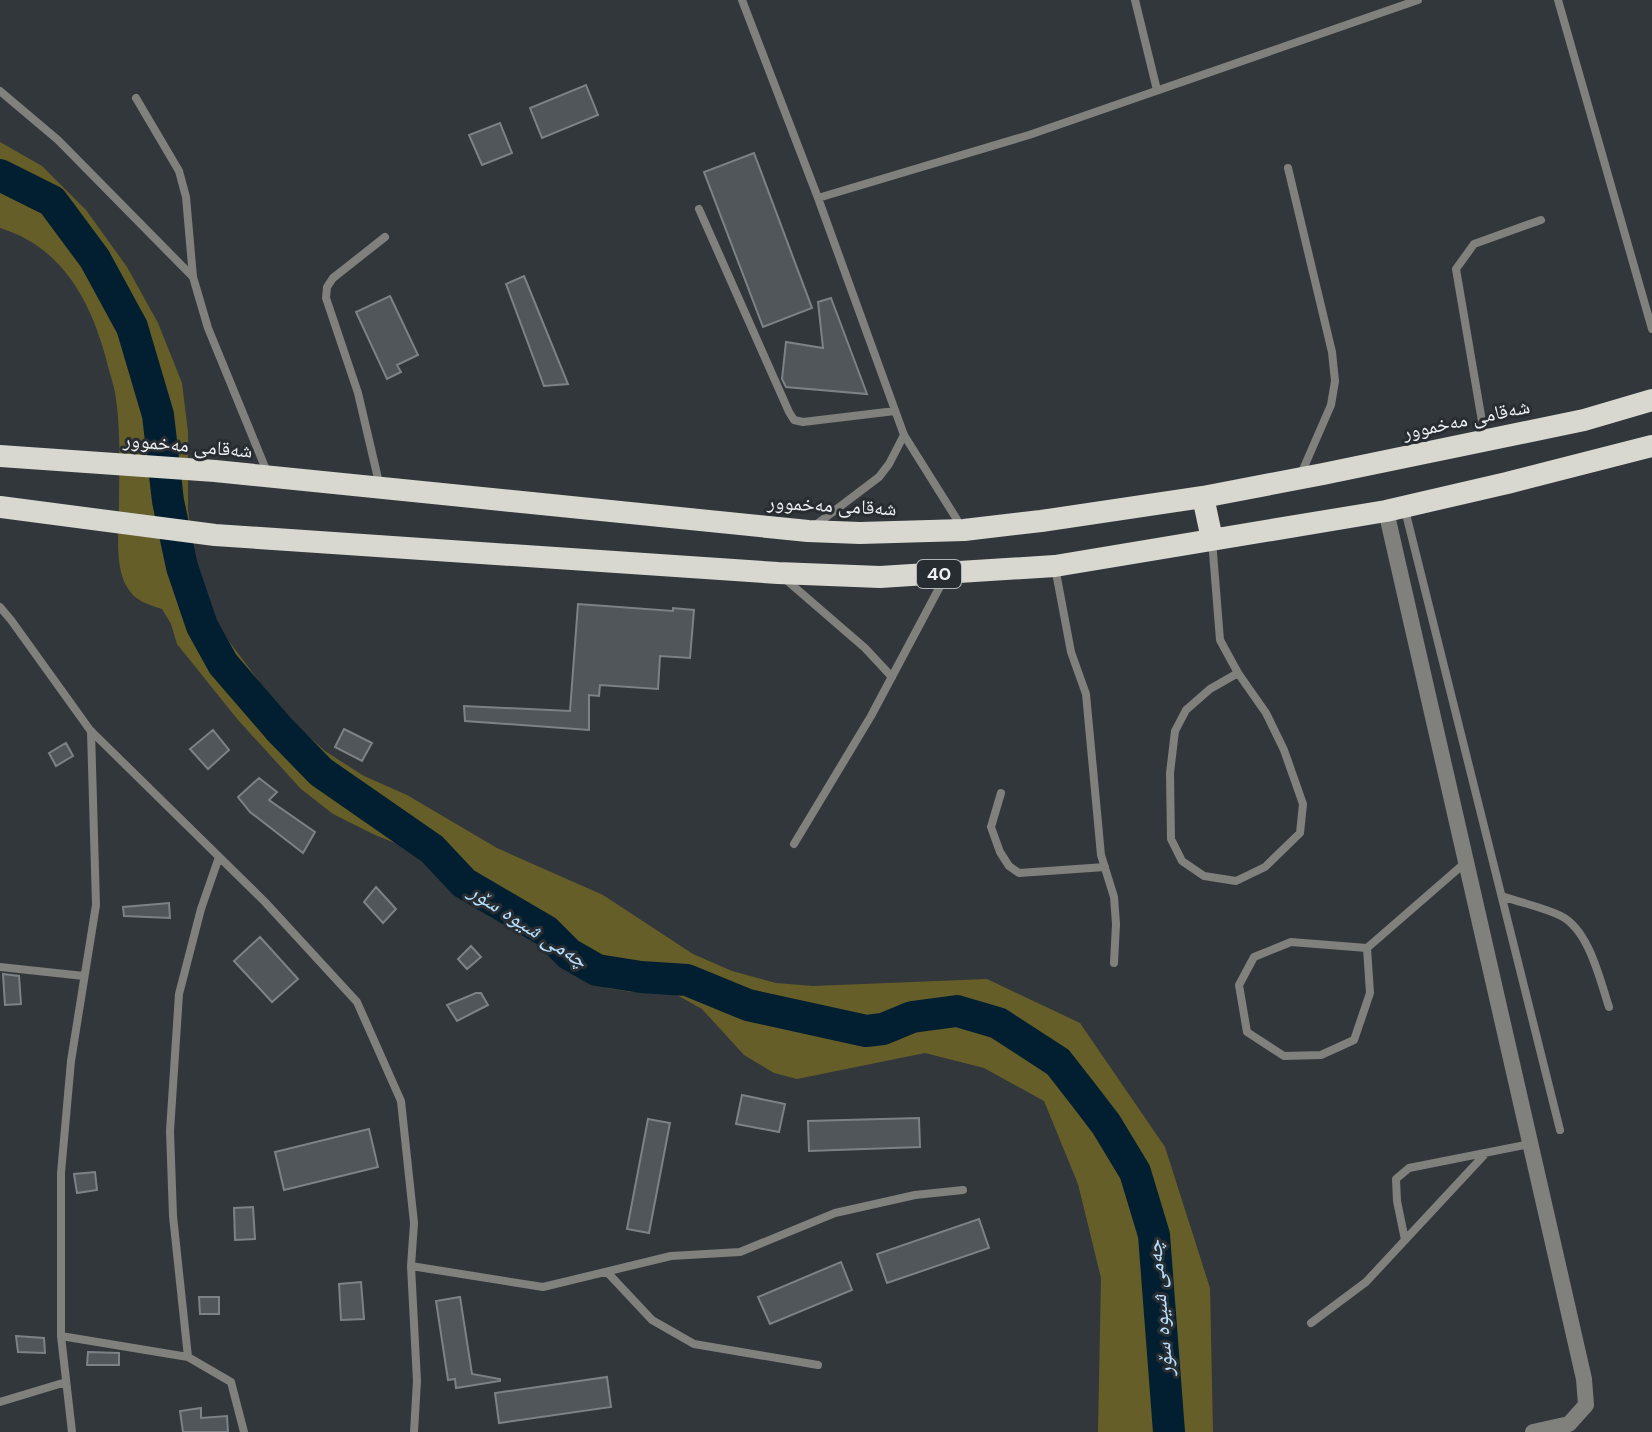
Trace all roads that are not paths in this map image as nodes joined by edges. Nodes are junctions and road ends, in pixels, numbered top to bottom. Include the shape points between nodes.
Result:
1 (742, 0) edge
2 (1135, 0) edge
3 (1418, 0) edge
4 (1558, 0) edge
5 (1157, 90) junction
6 (0, 91) edge
7 (136, 98) dead end
8 (1288, 168) dead end
9 (818, 198) junction
10 (699, 209) dead end
11 (1541, 220) dead end
12 (385, 237) dead end
13 (193, 277) junction
14 (1652, 329) edge
15 (1652, 400) edge
16 (895, 411) junction
17 (904, 435) junction
18 (1485, 439) junction
19 (1652, 446) edge
20 (0, 456) edge
21 (269, 476) junction
22 (1299, 479) junction
23 (381, 488) junction
24 (1203, 497) junction
25 (0, 507) edge
26 (1395, 508) junction
27 (964, 530) junction
28 (808, 531) junction
29 (1212, 539) junction
30 (1055, 566) junction
31 (778, 573) junction
32 (947, 574) junction
33 (0, 607) edge
34 (1238, 673) junction
35 (892, 677) junction
36 (90, 730) junction
37 (1001, 793) dead end
38 (794, 844) dead end
39 (219, 857) junction
40 (1466, 862) junction
41 (1105, 867) junction
42 (1502, 896) junction
43 (1367, 948) junction
44 (1114, 963) dead end
45 (0, 967) edge
46 (84, 976) junction
47 (1609, 1007) dead end
48 (1560, 1130) dead end
49 (1531, 1144) junction
50 (1486, 1153) junction
51 (963, 1190) dead end
52 (1405, 1240) junction
53 (411, 1266) junction
54 (607, 1272) junction
55 (1311, 1323) dead end
56 (61, 1336) junction
57 (188, 1357) junction
58 (818, 1365) dead end
59 (66, 1382) junction
60 (0, 1402) edge
61 (72, 1432) edge
62 (244, 1432) edge
63 (414, 1432) edge
64 (1533, 1432) edge

1 - 9 lane
2 - 5 lane
3 - 5 lane
4 - 14 lane
5 - 9 lane via 1029,135
6 - 13 lane via 58,140
7 - 13 lane via 179,171
8 - 22 lane via 1335,381 1331,405
9 - 16 lane
10 - 16 lane via 794,420
11 - 18 lane via 1474,244 1456,269
12 - 23 lane via 333,278 326,298 358,393
13 - 21 lane via 208,328
15 - 18 highway, شەقامی مەخموور / 40 via 1584,420
16 - 17 lane
17 - 27 lane
17 - 28 lane via 879,477
18 - 22 highway, شەقامی مەخموور / 40
19 - 26 highway, 40
20 - 21 highway, شەقامی مەخموور / 40
21 - 23 highway, شەقامی مەخموور / 40
22 - 24 highway, شەقامی مەخموور / 40
23 - 28 highway, شەقامی مەخموور / 40
24 - 27 highway, شەقامی مەخموور / 40
24 - 29 highway
25 - 31 highway, 40 via 215,535
26 - 29 highway, 40
26 - 40 street
26 - 42 lane
27 - 28 highway, شەقامی مەخموور / 40
29 - 30 highway, 40
29 - 34 lane via 1220,640
30 - 32 highway, 40
30 - 41 lane via 1071,652 1086,694
31 - 32 highway, 40
31 - 35 lane
32 - 35 lane
33 - 36 lane
34 - 34 lane via 1186,710 1175,731 1170,773 1171,839 1182,861 1204,876 1236,881 1265,867 1300,833 1303,804 1272,725
35 - 38 lane
36 - 39 lane
36 - 46 lane via 96,905
37 - 41 lane via 991,827 1009,866 1019,873
39 - 53 lane via 357,1002 401,1101 414,1223
39 - 57 lane via 179,994 170,1131
40 - 43 lane
40 - 49 street
41 - 44 lane via 1114,897
42 - 47 lane via 1563,917 1577,930 1591,952
42 - 48 lane
43 - 43 lane via 1370,993 1354,1040 1321,1055 1284,1056 1247,1032 1239,985 1254,957 1291,942
45 - 46 lane
46 - 56 lane via 61,1173
49 - 50 lane
49 - 64 street via 1586,1405 1569,1424
50 - 52 lane
50 - 52 lane via 1409,1168 1396,1179
51 - 54 lane via 835,1213 740,1252 671,1256
52 - 55 lane via 1366,1282
53 - 54 lane via 543,1287
53 - 63 lane
54 - 58 lane via 652,1320 694,1344
56 - 57 lane
56 - 59 lane
57 - 62 lane via 231,1382
59 - 60 lane
59 - 61 lane

